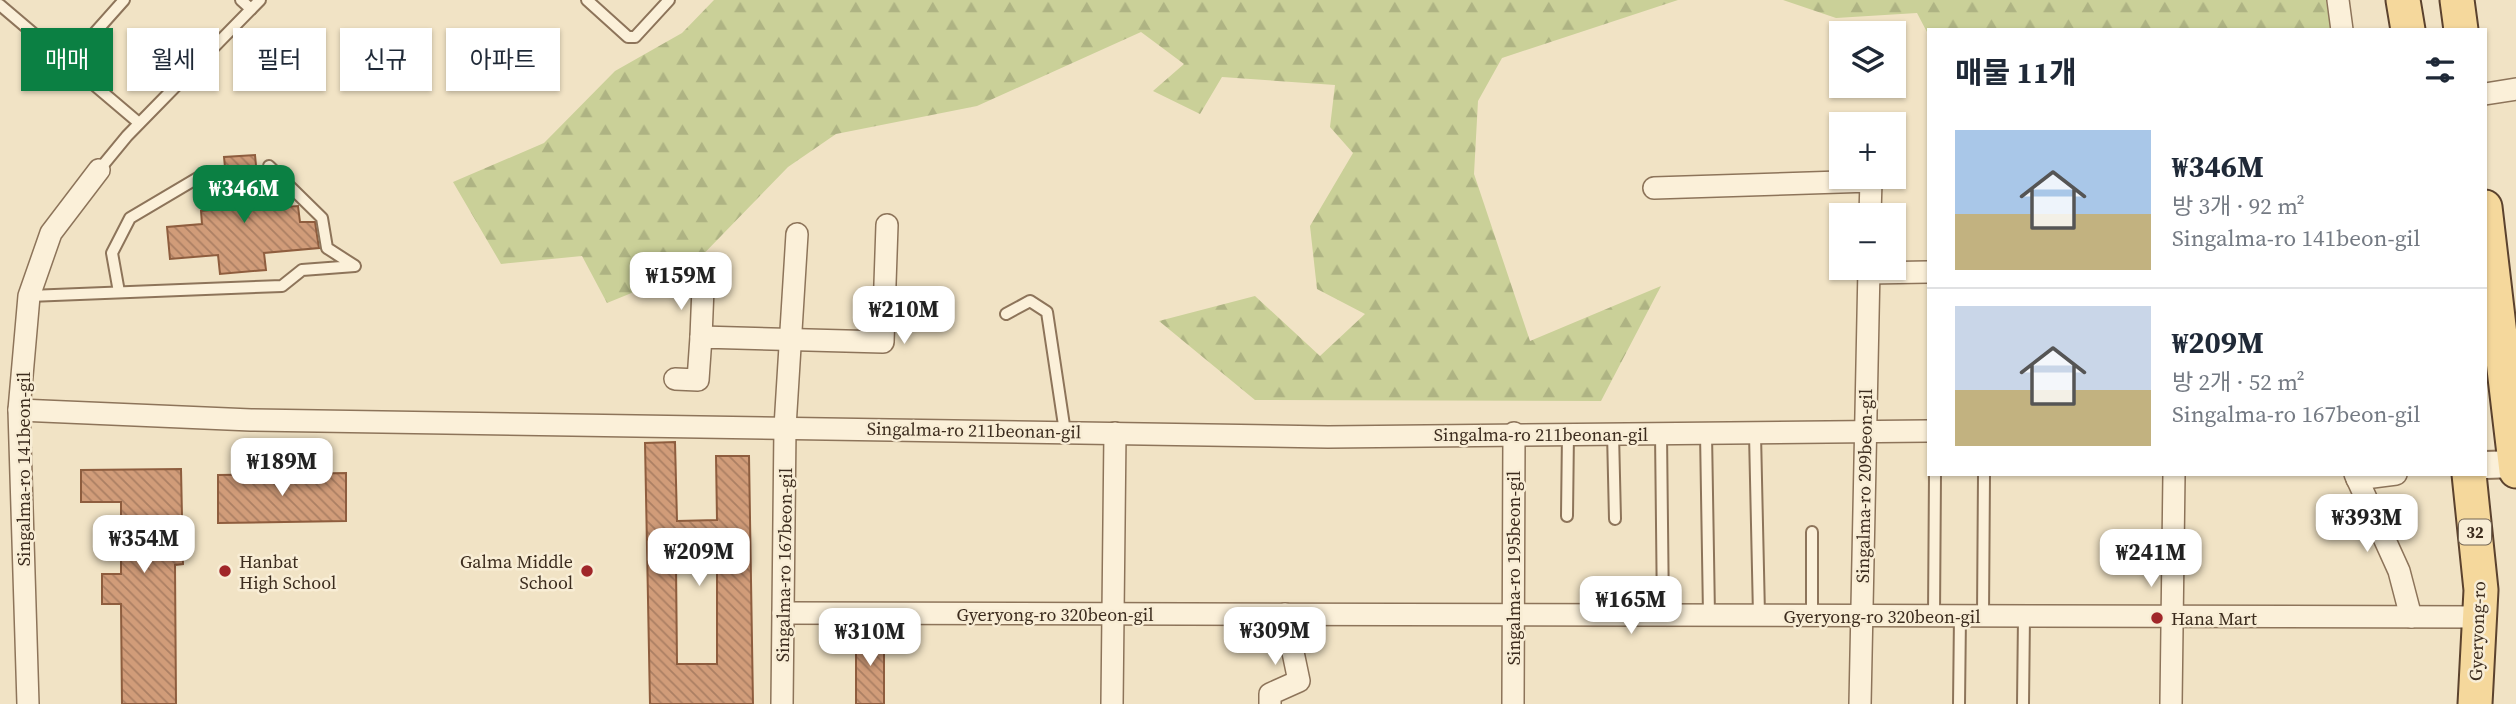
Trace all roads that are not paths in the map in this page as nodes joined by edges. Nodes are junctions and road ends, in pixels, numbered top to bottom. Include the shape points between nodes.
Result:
1 (124, 0) edge
2 (241, 0) edge
3 (260, 0) edge
4 (587, 0) edge
5 (669, 0) edge
6 (2337, 0) edge
7 (2403, 0) edge
8 (2457, 0) edge
9 (0, 5) edge
10 (251, 9) junction
11 (27, 28) edge
12 (100, 28) edge
13 (2342, 28) edge
14 (2408, 28) edge
15 (2462, 28) edge
16 (2516, 89) edge
17 (100, 91) edge
18 (2487, 94) edge
19 (139, 123) junction
20 (269, 166) dead end
21 (99, 170) joint
22 (206, 173) dead end
23 (1654, 188) dead end
24 (1870, 203) edge
25 (887, 225) dead end
26 (2487, 230) edge
27 (797, 234) dead end
28 (1906, 272) edge
29 (1927, 272) edge
30 (1869, 280) edge
31 (704, 288) dead end
32 (120, 292) junction
33 (29, 296) junction
34 (1006, 314) dead end
35 (701, 337) junction
36 (792, 341) junction
37 (676, 379) dead end
38 (19, 410) junction
39 (785, 427) junction
40 (1927, 431) edge
41 (1065, 432) junction
42 (1115, 433) junction
43 (1514, 433) junction
44 (1567, 433) junction
45 (1613, 433) junction
46 (1661, 433) junction
47 (1706, 433) junction
48 (1755, 433) junction
49 (1866, 434) junction
50 (2508, 466) edge
51 (1935, 476) edge
52 (1984, 476) edge
53 (2174, 476) edge
54 (2359, 476) edge
55 (2469, 476) edge
56 (1567, 516) dead end
57 (1615, 519) dead end
58 (1812, 532) dead end
59 (783, 613) junction
60 (1113, 614) junction
61 (1285, 614) junction
62 (1513, 615) junction
63 (1663, 615) junction
64 (1709, 615) junction
65 (1759, 615) junction
66 (1812, 615) junction
67 (1862, 616) junction
68 (1934, 616) junction
69 (1960, 616) junction
70 (1983, 616) junction
71 (2024, 616) junction
72 (2172, 616) junction
73 (2411, 617) junction
74 (2479, 617) junction
75 (28, 704) edge
76 (782, 704) edge
77 (1112, 704) edge
78 (1270, 704) edge
79 (1513, 704) edge
80 (1860, 704) edge
81 (1959, 704) edge
82 (2023, 704) edge
83 (2171, 704) edge
84 (2475, 704) edge

1 - 12 lane
2 - 10 lane
3 - 10 lane
4 - 5 lane via 628,37 635,37
6 - 13 street
7 - 14 main road
8 - 15 main road
9 - 11 lane
10 - 19 lane
16 - 18 street
17 - 19 lane
19 - 21 lane
20 - 32 lane via 322,218 327,248 355,266 302,270 282,286
21 - 33 street, Singalma-ro 141beon-gil via 51,233
22 - 32 lane via 130,218 112,253
23 - 24 street via 1871,181
25 - 36 street via 883,342
26 - 50 main road
27 - 36 street, Singalma-ro 167beon-gil
28 - 29 street
30 - 49 street, Singalma-ro 209beon-gil
31 - 35 street
32 - 33 lane
33 - 38 street, Singalma-ro 141beon-gil
34 - 41 lane via 1030,301 1047,312
35 - 36 street
35 - 37 street via 698,380
36 - 39 street, Singalma-ro 167beon-gil
38 - 39 street, Singalma-ro 211beonan-gil via 265,421
38 - 75 street, Singalma-ro 141beon-gil
39 - 41 street, Singalma-ro 211beonan-gil
39 - 59 street, Singalma-ro 167beon-gil
40 - 49 street, Singalma-ro 211beonan-gil
41 - 42 street, Singalma-ro 211beonan-gil
42 - 43 street, Singalma-ro 211beonan-gil via 1328,437
42 - 60 street
43 - 44 street, Singalma-ro 211beonan-gil
43 - 62 street, Singalma-ro 195beon-gil
44 - 45 street, Singalma-ro 211beonan-gil
44 - 56 lane
45 - 46 street, Singalma-ro 211beonan-gil
45 - 57 lane
46 - 47 street, Singalma-ro 211beonan-gil
46 - 63 lane
47 - 48 street, Singalma-ro 211beonan-gil
47 - 64 lane
48 - 49 street, Singalma-ro 211beonan-gil
48 - 65 lane
49 - 67 street, Singalma-ro 209beon-gil
51 - 68 lane
52 - 70 lane
53 - 72 street
54 - 73 street via 2399,571
55 - 74 main road, Gyeryong-ro / 32 via 2481,590
58 - 66 lane
59 - 60 street, Gyeryong-ro 320beon-gil
59 - 76 street, Singalma-ro 167beon-gil
60 - 61 street, Gyeryong-ro 320beon-gil
60 - 77 street
61 - 62 street, Gyeryong-ro 320beon-gil
61 - 78 street via 1299,681 1270,694
62 - 63 street, Gyeryong-ro 320beon-gil
62 - 79 street, Singalma-ro 195beon-gil
63 - 64 street, Gyeryong-ro 320beon-gil
64 - 65 street, Gyeryong-ro 320beon-gil
65 - 66 street, Gyeryong-ro 320beon-gil
66 - 67 street, Gyeryong-ro 320beon-gil
67 - 68 street, Gyeryong-ro 320beon-gil
67 - 80 street, Singalma-ro 209beon-gil
68 - 69 street, Gyeryong-ro 320beon-gil
69 - 70 street, Gyeryong-ro 320beon-gil
69 - 81 lane
70 - 71 street, Gyeryong-ro 320beon-gil
71 - 72 street, Gyeryong-ro 320beon-gil
71 - 82 lane
72 - 73 street, Gyeryong-ro 320beon-gil
72 - 83 street
73 - 74 street, Gyeryong-ro 320beon-gil
74 - 84 main road, Gyeryong-ro / 32

